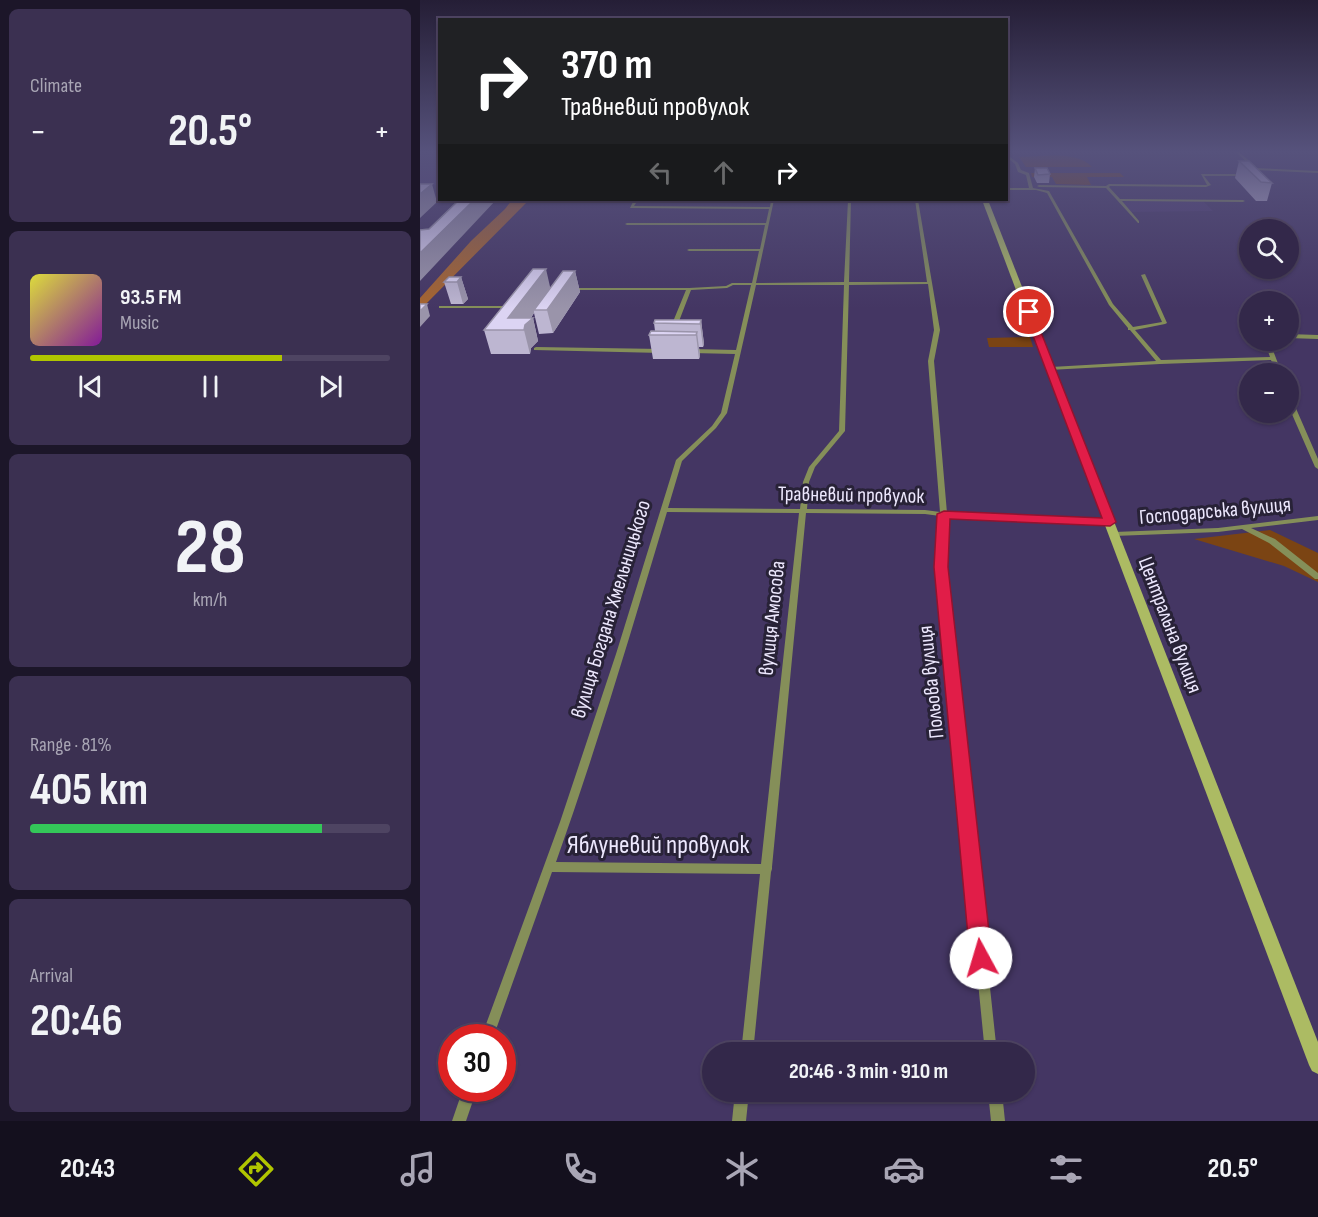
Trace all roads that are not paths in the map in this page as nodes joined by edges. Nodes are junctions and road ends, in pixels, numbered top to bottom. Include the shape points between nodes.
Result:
1 (633, 204) edge
2 (772, 204) edge
3 (849, 204) edge
4 (918, 204) edge
5 (988, 204) edge
6 (1055, 204) edge
7 (1122, 204) edge
8 (771, 208) junction
9 (1138, 222) dead end
10 (767, 224) junction
11 (627, 225) dead end
12 (689, 250) dead end
13 (761, 250) junction
14 (1143, 275) dead end
15 (848, 283) junction
16 (929, 283) junction
17 (754, 284) junction
18 (566, 289) edge
19 (689, 289) junction
20 (441, 307) dead end
21 (506, 307) edge
22 (1130, 329) junction
23 (1299, 336) edge
24 (669, 337) edge
25 (1318, 337) edge
26 (536, 349) dead end
27 (667, 351) dead end
28 (679, 351) dead end
29 (1271, 351) edge
30 (738, 352) junction
31 (1274, 358) junction
32 (1160, 362) junction
33 (1276, 363) edge
34 (1051, 369) junction
35 (1299, 422) edge
36 (1318, 466) edge
37 (664, 510) junction
38 (804, 510) junction
39 (944, 514) junction
40 (1318, 518) edge
41 (1110, 522) junction
42 (1243, 527) junction
43 (1114, 534) junction
44 (1318, 577) edge
45 (548, 867) junction
46 (766, 869) junction
47 (492, 1024) edge
48 (748, 1042) edge
49 (990, 1042) edge
50 (1318, 1065) edge
51 (466, 1102) edge
52 (741, 1102) edge
53 (996, 1102) edge
54 (459, 1121) edge
55 (739, 1121) edge
56 (998, 1121) edge

1 - 8 street via 631,207
2 - 8 street, вулиця Богдана Хмельницького
3 - 15 street, вулиця Амосова
4 - 16 street, Польова вулиця
5 - 34 main road, Центральна вулиця
6 - 22 street via 1111,305
7 - 9 street
8 - 10 street, вулиця Богдана Хмельницького
10 - 11 street
10 - 13 street, вулиця Богдана Хмельницького
12 - 13 street
13 - 17 street, вулиця Богдана Хмельницького
14 - 22 street via 1165,323
15 - 16 street
15 - 17 street
15 - 38 street, вулиця Амосова via 842,431 808,473
16 - 39 street, Польова вулиця via 937,330 931,361
17 - 19 street
17 - 30 street, вулиця Богдана Хмельницького
18 - 19 street
19 - 24 street
20 - 21 street
22 - 32 street
23 - 25 street
26 - 27 street
28 - 30 street
29 - 31 street
30 - 37 street, вулиця Богдана Хмельницького via 722,418 678,460
31 - 32 street
31 - 33 street
32 - 34 street
34 - 41 main road, Центральна вулиця
35 - 36 street
37 - 38 street, Травневий провулок
37 - 45 street, вулиця Богдана Хмельницького
38 - 39 street, Травневий провулок
38 - 46 street, вулиця Амосова
39 - 41 street, Травневий провулок
39 - 49 street, Польова вулиця via 942,578
40 - 42 street, Господарська вулиця
41 - 43 main road, Центральна вулиця
42 - 43 street, Господарська вулиця
42 - 44 street via 1272,541
43 - 50 main road, Центральна вулиця
45 - 46 street, Яблуневий провулок
45 - 47 street, вулиця Богдана Хмельницького
46 - 48 street, вулиця Амосова
51 - 54 street
52 - 55 street
53 - 56 street

